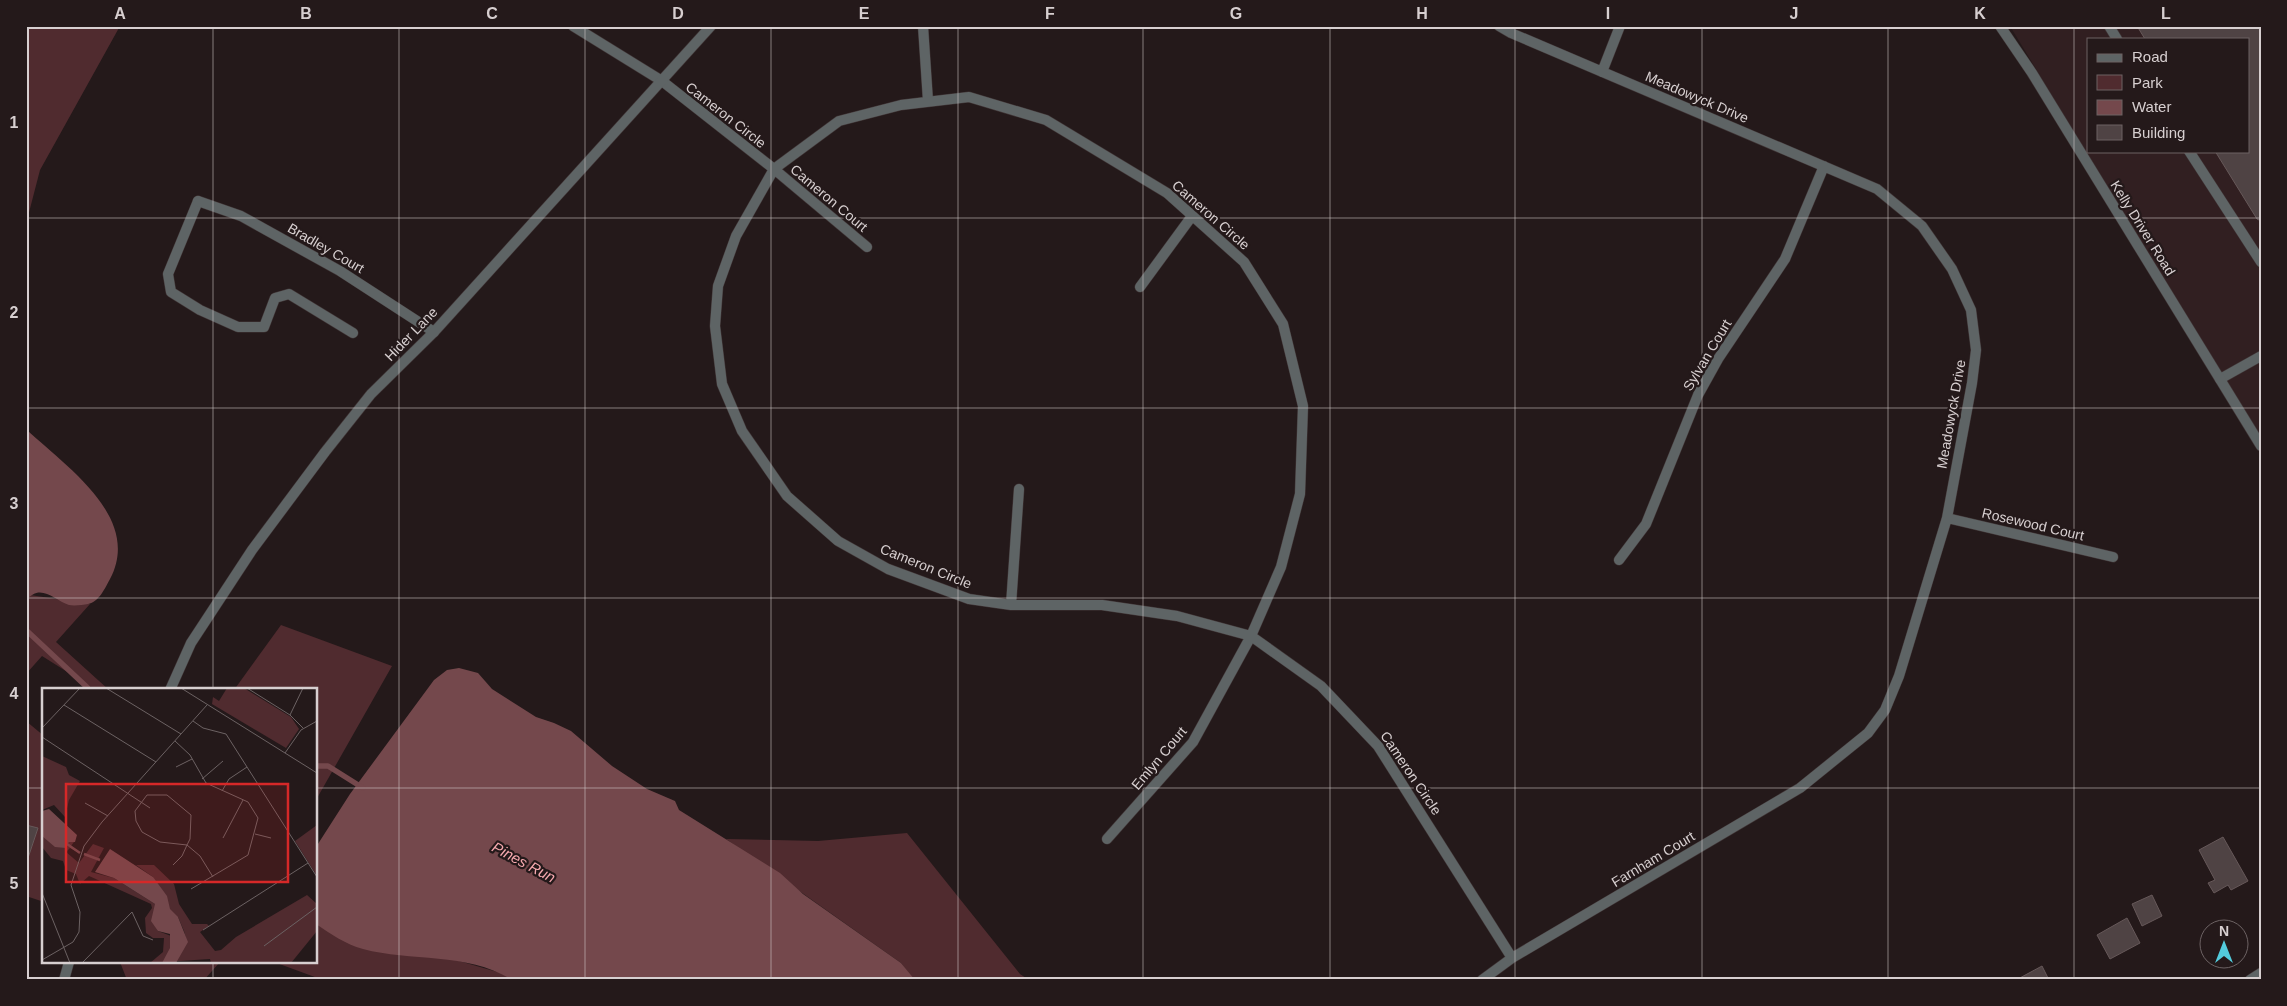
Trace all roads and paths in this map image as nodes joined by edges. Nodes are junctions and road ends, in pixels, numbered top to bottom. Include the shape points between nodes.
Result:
1 (573, 26) edge
2 (711, 26) edge
3 (923, 26) edge
4 (1499, 26) edge
5 (1620, 26) edge
6 (2000, 26) edge
7 (2109, 26) edge
8 (2116, 38) edge
9 (1602, 72) junction
10 (662, 81) junction
11 (928, 101) junction
12 (2190, 152) edge
13 (1824, 166) junction
14 (774, 170) junction
15 (1192, 216) junction
16 (867, 247) dead end
17 (2261, 262) edge
18 (1140, 287) dead end
19 (434, 332) junction
20 (353, 333) dead end
21 (2261, 356) edge
22 (2220, 380) junction
23 (2261, 446) edge
24 (1019, 489) dead end
25 (1947, 518) junction
26 (2113, 557) dead end
27 (1619, 560) dead end
28 (1011, 605) junction
29 (1251, 636) junction
30 (171, 688) edge
31 (1837, 760) joint
32 (1107, 839) dead end
33 (1512, 958) junction
34 (68, 964) edge
35 (2261, 973) edge
36 (64, 980) edge
37 (1482, 980) edge
38 (2250, 980) edge

1 - 10 street, Cameron Circle
2 - 10 street, Hider Lane
3 - 11 street
4 - 9 street, Meadowyck Drive
5 - 9 street
6 - 22 street, Kelly Driver Road
7 - 8 street
9 - 13 street, Meadowyck Drive
10 - 14 street, Cameron Circle
10 - 19 street, Hider Lane
11 - 14 street, Cameron Circle via 839,122
11 - 15 street, Cameron Circle via 969,97 1046,120 1167,193
12 - 17 street
13 - 25 street, Meadowyck Drive via 1876,189 1922,226 1952,268 1971,310 1976,350
13 - 27 street, Sylvan Court via 1785,259 1698,394 1646,524
14 - 16 street, Cameron Court
14 - 28 street, Cameron Circle via 736,236 718,286 715,326 722,384 742,431 787,496 838,541 888,569 933,586 969,599
15 - 18 street
15 - 29 street, Cameron Circle via 1244,262 1283,324 1303,406 1300,494 1281,567
19 - 20 street, Bradley Court via 332,266 241,216 198,201 168,274 170,292 200,310 238,326 264,327 275,298 289,294
19 - 30 street, Hider Lane via 371,394 258,542 191,643
21 - 22 street
22 - 23 street, Kelly Driver Road
24 - 28 street
25 - 26 street, Rosewood Court
25 - 31 street, Meadowyck Drive via 1899,676 1885,710 1868,733
28 - 29 street, Cameron Circle via 1102,605 1177,616
29 - 32 street, Emlyn Court via 1193,742
29 - 33 street, Cameron Circle via 1322,686 1378,746
31 - 33 street, Farnham Court via 1800,788
33 - 37 street, Farnham Court
34 - 36 street
35 - 38 street

